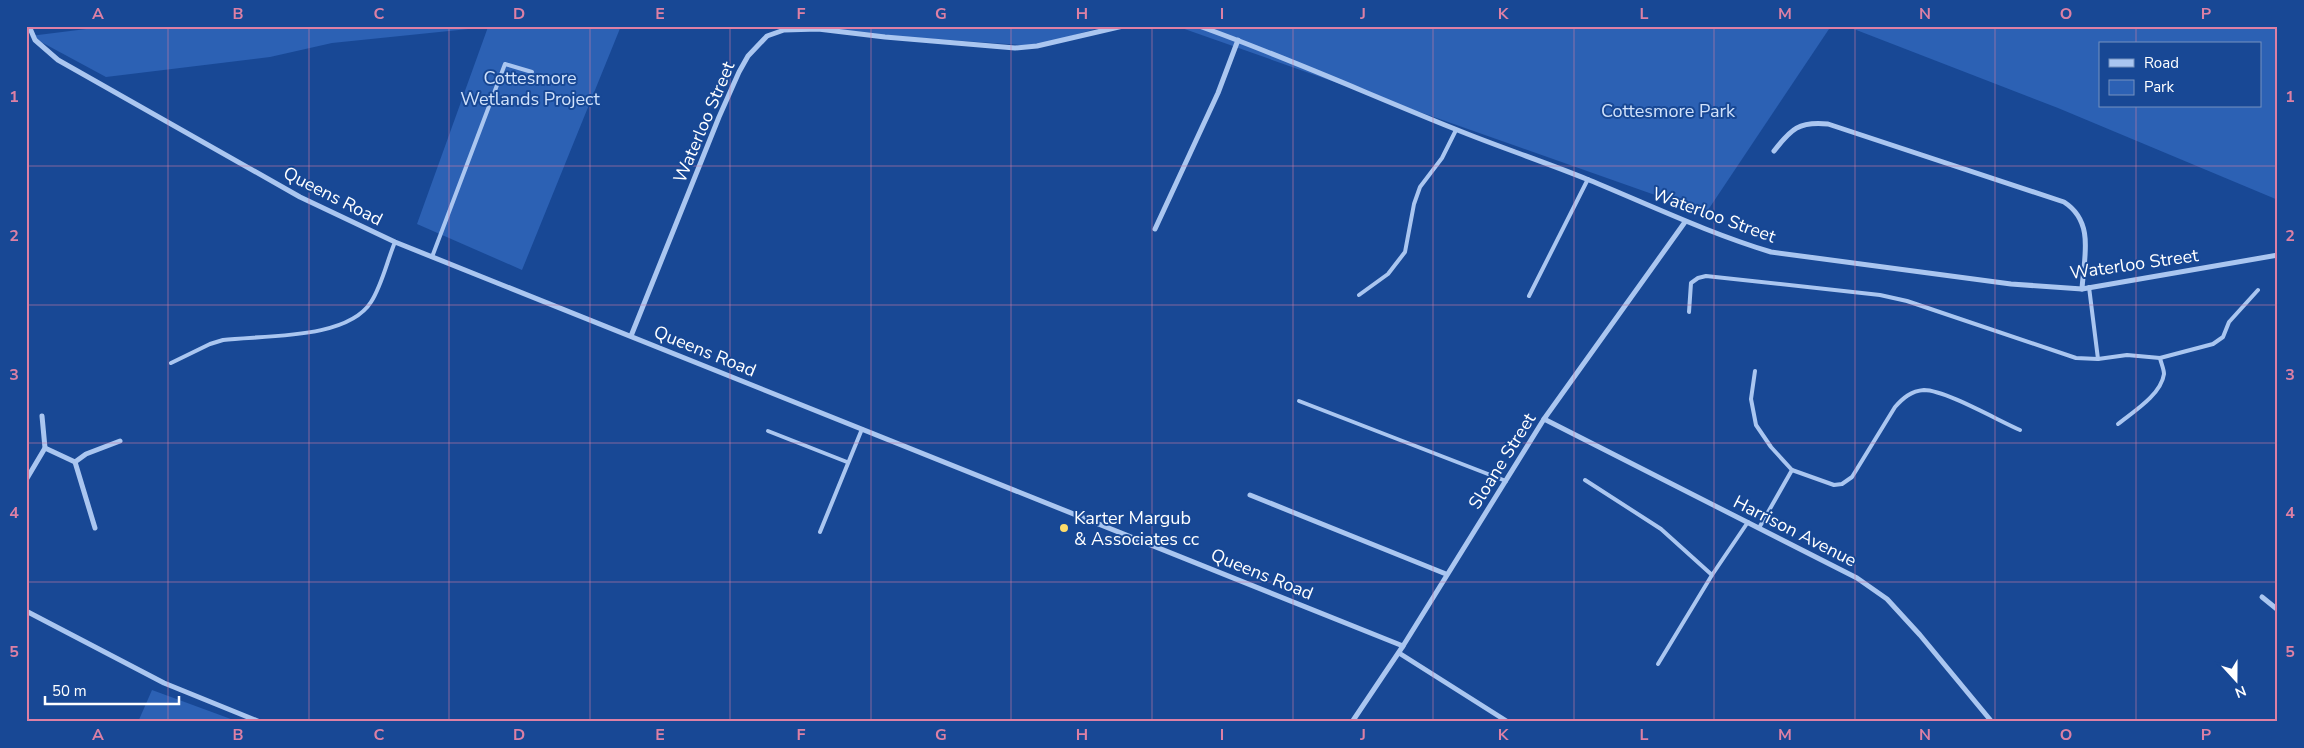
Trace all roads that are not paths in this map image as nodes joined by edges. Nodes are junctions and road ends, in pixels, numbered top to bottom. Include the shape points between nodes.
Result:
1 (29, 26) edge
2 (1123, 26) edge
3 (1199, 26) edge
4 (1238, 40) junction
5 (532, 72) dead end
6 (1456, 130) junction
7 (1774, 150) dead end
8 (1588, 179) junction
9 (1685, 222) junction
10 (1155, 229) dead end
11 (395, 242) junction
12 (2278, 255) edge
13 (432, 257) junction
14 (2089, 287) junction
15 (2082, 289) junction
16 (2258, 290) dead end
17 (1359, 295) dead end
18 (1529, 296) dead end
19 (1689, 312) dead end
20 (631, 336) junction
21 (2160, 358) junction
22 (2098, 359) junction
23 (170, 363) dead end
24 (1755, 371) dead end
25 (1300, 401) dead end
26 (42, 416) dead end
27 (1544, 420) junction
28 (2118, 424) dead end
29 (862, 429) junction
30 (2020, 430) dead end
31 (768, 432) dead end
32 (120, 442) dead end
33 (45, 448) junction
34 (75, 462) junction
35 (847, 462) junction
36 (1792, 470) junction
37 (26, 480) edge
38 (1585, 480) dead end
39 (1506, 481) junction
40 (1250, 495) dead end
41 (1748, 522) junction
42 (95, 528) dead end
43 (1759, 528) junction
44 (820, 532) dead end
45 (1446, 574) junction
46 (1712, 575) junction
47 (2262, 597) dead end
48 (2278, 610) edge
49 (26, 611) edge
50 (1403, 646) junction
51 (1398, 653) junction
52 (1658, 664) dead end
53 (260, 722) edge
54 (1352, 722) edge
55 (1508, 722) edge
56 (1992, 722) edge

1 - 11 street, Queens Road via 35,40 58,60 300,197
2 - 20 street, Waterloo Street via 1015,48 818,29 784,30 767,36 748,56 739,72
3 - 4 street, Waterloo Street
4 - 6 street, Waterloo Street
4 - 10 street via 1218,93
5 - 13 lane via 504,64
6 - 8 street, Waterloo Street
6 - 17 lane via 1442,158 1420,187 1405,252 1388,274
7 - 15 street via 1796,127 1828,124 2064,202 2075,209 2085,227
8 - 9 street, Waterloo Street
8 - 18 lane
9 - 15 street, Waterloo Street via 1772,252 2011,284
9 - 27 street, Sloane Street
11 - 13 street, Queens Road
11 - 23 lane via 372,301 359,315 324,330 223,340
12 - 14 street, Waterloo Street
13 - 20 street, Queens Road
14 - 15 street, Waterloo Street
14 - 22 lane
16 - 21 lane via 2229,322 2223,337 2213,344
19 - 22 lane via 1692,283 1706,276 1870,294 1907,301 2076,358
20 - 29 street, Queens Road
21 - 22 lane via 2127,355
21 - 28 lane via 2164,373 2161,384 2145,403
24 - 36 lane via 1751,399 1756,425 1770,447
25 - 39 lane
26 - 33 street
27 - 39 street, Sloane Street
27 - 41 street, Harrison Avenue
29 - 35 lane
29 - 50 street, Queens Road
30 - 36 lane via 1926,390 1903,398 1895,407 1848,481 1834,485
31 - 35 lane
32 - 34 street via 86,454
33 - 34 street
33 - 37 street
34 - 42 street
35 - 44 lane
36 - 43 lane
38 - 46 lane via 1661,529
39 - 45 street, Sloane Street
40 - 45 street
41 - 43 street, Harrison Avenue
41 - 46 lane
43 - 56 street, Harrison Avenue via 1857,578 1887,599
45 - 50 street, Sloane Street
46 - 52 lane
47 - 48 street
49 - 53 street via 164,683
50 - 51 street, Sloane Street
51 - 54 street, Sloane Street
51 - 55 street

